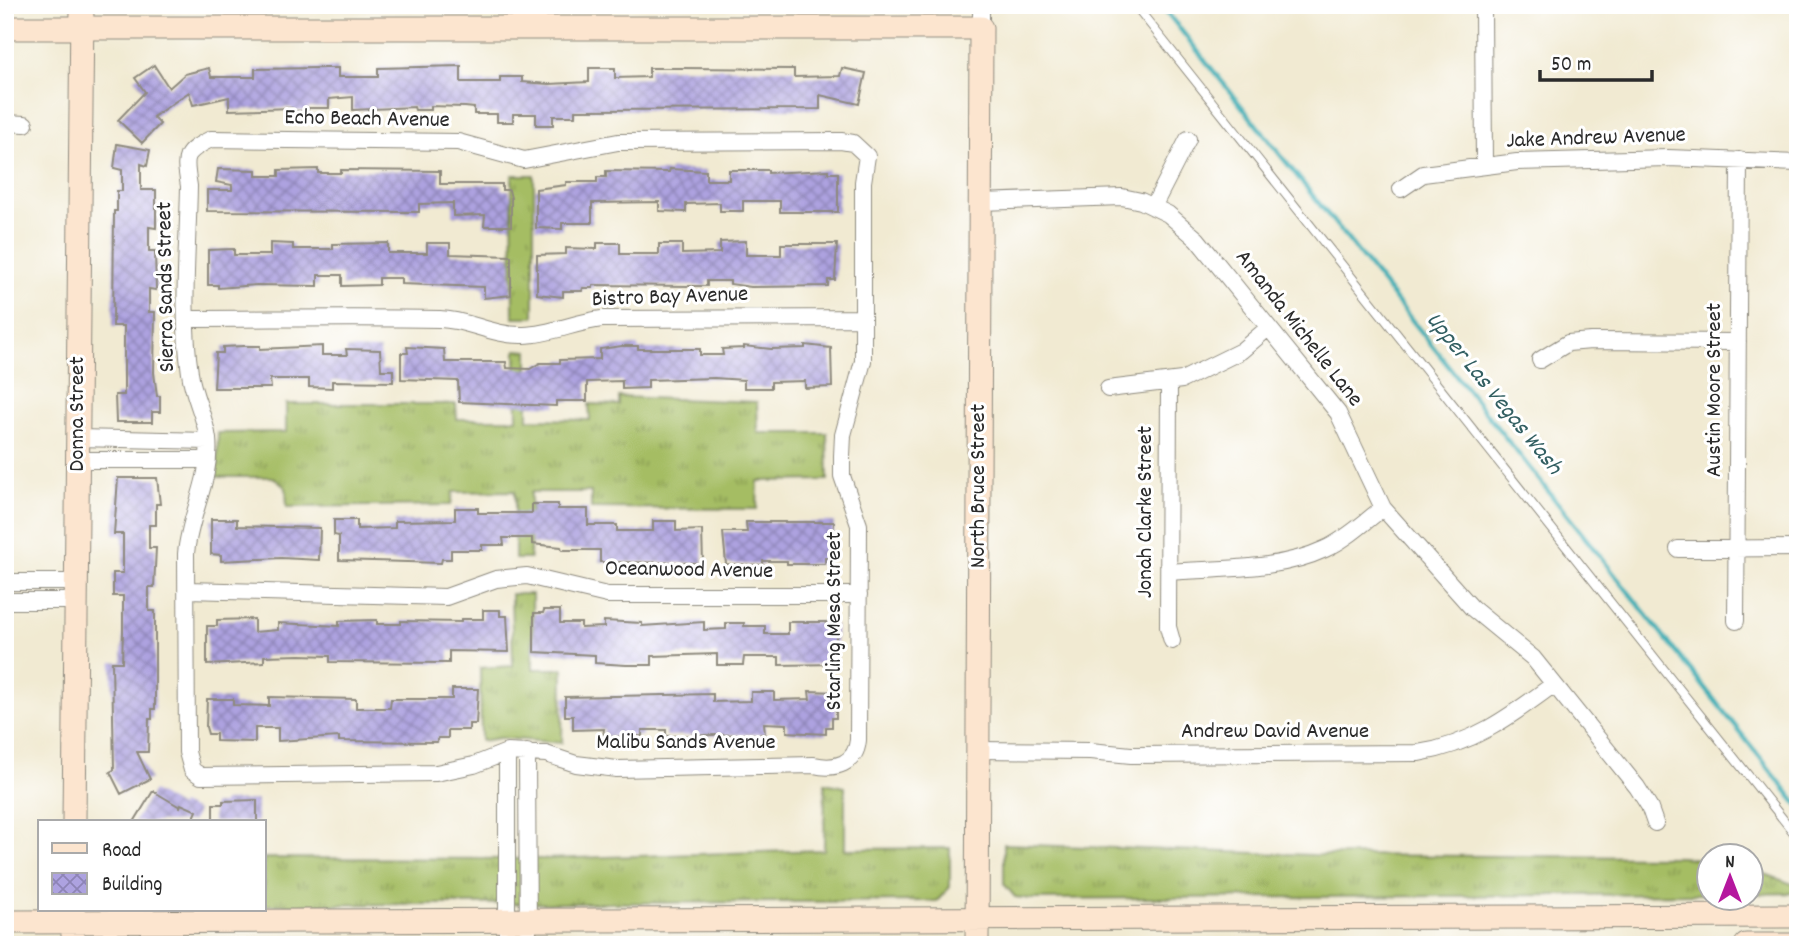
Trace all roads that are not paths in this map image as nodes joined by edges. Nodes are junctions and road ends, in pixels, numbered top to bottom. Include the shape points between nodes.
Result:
1 (538, 5) edge
2 (1135, 5) edge
3 (1483, 5) edge
4 (82, 16) edge
5 (981, 16) edge
6 (5, 28) edge
7 (538, 29) junction
8 (5, 123) edge
9 (25, 124) dead end
10 (1188, 139) dead end
11 (203, 143) joint
12 (862, 149) joint
13 (1739, 160) junction
14 (1798, 163) edge
15 (1484, 166) junction
16 (1401, 189) dead end
17 (980, 202) junction
18 (1153, 207) junction
19 (863, 318) junction
20 (188, 319) junction
21 (1268, 328) junction
22 (1738, 342) junction
23 (1540, 360) dead end
24 (1169, 382) junction
25 (1108, 389) dead end
26 (208, 441) junction
27 (78, 449) junction
28 (206, 460) junction
29 (1383, 508) junction
30 (1798, 548) edge
31 (1678, 549) dead end
32 (1737, 550) junction
33 (1170, 572) junction
34 (5, 582) edge
35 (22, 582) junction
36 (187, 590) junction
37 (77, 592) junction
38 (859, 595) junction
39 (5, 601) edge
40 (23, 601) junction
41 (1736, 621) dead end
42 (1172, 641) dead end
43 (1554, 684) junction
44 (978, 750) junction
45 (507, 752) junction
46 (527, 752) junction
47 (848, 761) joint
48 (192, 770) joint
49 (74, 820) edge
50 (1655, 823) dead end
51 (1798, 838) edge
52 (1798, 916) edge
53 (517, 919) junction
54 (976, 920) junction
55 (5, 922) edge
56 (73, 926) edge
57 (1798, 944) edge
58 (507, 945) edge
59 (528, 945) edge
60 (977, 945) edge
61 (1746, 945) edge

1 - 7 street
2 - 51 lane
3 - 15 street
4 - 6 street
4 - 7 street
4 - 27 street, Donna Street
5 - 7 street
5 - 17 street, North Bruce Street
8 - 9 street
10 - 18 street
11 - 12 street, Echo Beach Avenue via 211,139 458,142 524,160 618,142 841,141
11 - 20 street, Sierra Sands Street via 187,153 184,161 189,186
12 - 19 street, Starling Mesa Street via 867,156
13 - 14 street, Jake Andrew Avenue
13 - 15 street, Jake Andrew Avenue via 1576,159
13 - 22 street, Austin Moore Street
15 - 16 street, Jake Andrew Avenue via 1423,174
17 - 18 street, Amanda Michelle Lane via 1122,197
17 - 44 street, North Bruce Street
18 - 21 street, Amanda Michelle Lane via 1197,239
19 - 20 street, Bistro Bay Avenue via 602,319 557,332 521,335 492,333 443,319
19 - 38 street, Starling Mesa Street via 860,381 843,435 842,456 842,476 859,525
20 - 26 street, Sierra Sands Street via 190,373
21 - 24 street via 1219,364
21 - 29 street, Amanda Michelle Lane via 1338,414
22 - 23 street via 1580,342 1561,346
22 - 32 street, Austin Moore Street
24 - 25 street
24 - 33 street, Jonah Clarke Street
26 - 27 street
26 - 28 street, Sierra Sands Street
27 - 28 street
27 - 37 street, Donna Street
28 - 36 street, Sierra Sands Street via 203,489 187,538
29 - 33 street via 1345,538 1307,556 1266,565
29 - 43 street, Amanda Michelle Lane via 1472,608 1533,658
30 - 32 street
31 - 32 street
32 - 41 street, Austin Moore Street
33 - 42 street, Jonah Clarke Street via 1168,627
34 - 35 street
35 - 37 street
35 - 40 street
36 - 38 street, Oceanwood Avenue via 446,597 496,579 527,576 607,595
36 - 48 street, Sierra Sands Street via 187,752
37 - 40 street
37 - 49 street, Donna Street
38 - 47 street, Starling Mesa Street via 858,740
39 - 40 street
43 - 44 street, Andrew David Avenue via 1472,739 1418,753 1130,755
43 - 50 street, Amanda Michelle Lane via 1637,787
44 - 54 street, North Bruce Street
45 - 46 street, Malibu Sands Avenue
45 - 48 street, Malibu Sands Avenue via 454,770 423,773 201,776
45 - 53 street
46 - 47 street, Malibu Sands Avenue via 617,769 827,768
46 - 53 street
52 - 54 street
53 - 54 street
53 - 56 street
53 - 58 street
53 - 59 street
54 - 60 street, North Bruce Street
55 - 56 street
57 - 61 street

